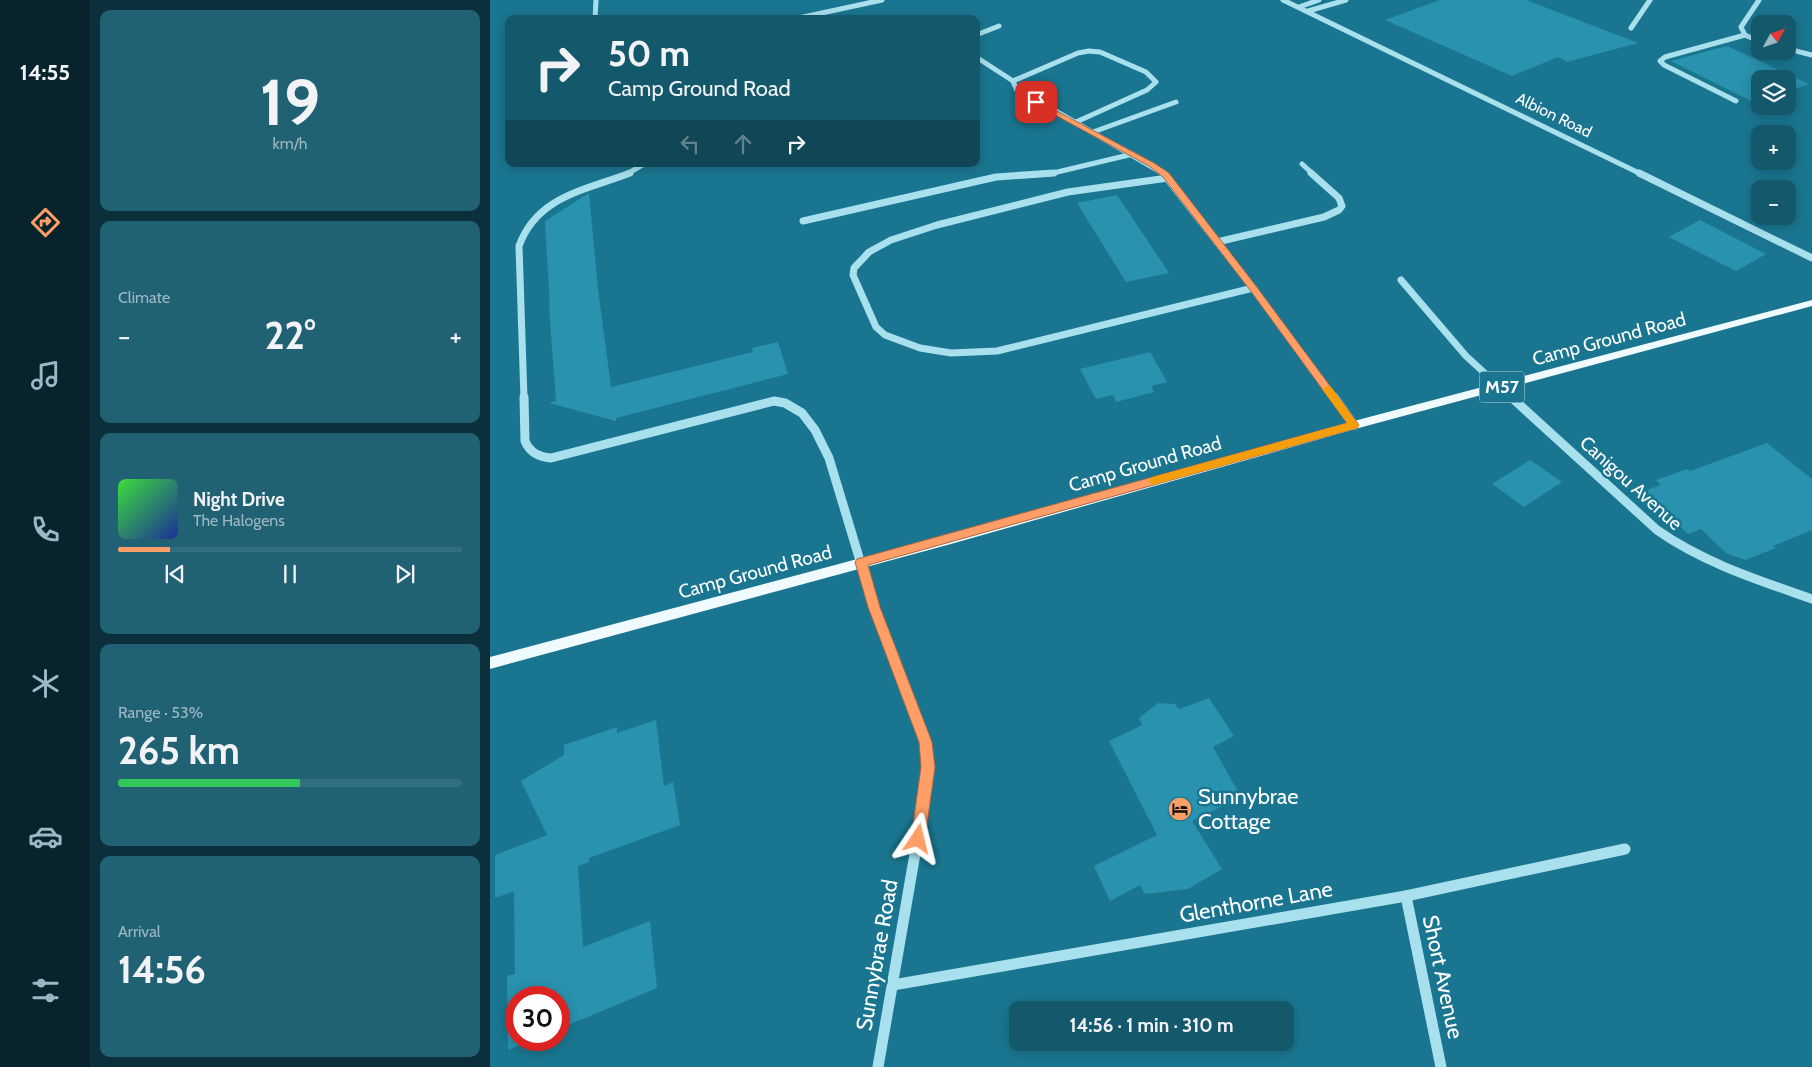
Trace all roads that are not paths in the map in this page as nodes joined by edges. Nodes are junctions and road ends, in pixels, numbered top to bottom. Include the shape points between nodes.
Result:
1 (596, 0) edge
2 (882, 0) edge
3 (1283, 0) edge
4 (1320, 0) edge
5 (1342, 0) edge
6 (1650, 0) edge
7 (1759, 0) edge
8 (1299, 7) junction
9 (1308, 12) junction
10 (595, 15) edge
11 (813, 15) edge
12 (999, 26) dead end
13 (1631, 28) dead end
14 (980, 33) edge
15 (1745, 35) junction
16 (1751, 38) edge
17 (1796, 51) edge
18 (1812, 55) edge
19 (980, 60) edge
20 (1013, 81) junction
21 (1020, 98) joint
22 (1736, 101) dead end
23 (1176, 102) dead end
24 (1076, 122) junction
25 (1093, 132) junction
26 (1132, 154) junction
27 (1302, 164) dead end
28 (640, 167) edge
29 (1168, 178) junction
30 (803, 220) dead end
31 (1217, 242) junction
32 (1812, 258) edge
33 (1400, 280) dead end
34 (1253, 288) junction
35 (1812, 303) edge
36 (1500, 388) junction
37 (1354, 425) junction
38 (861, 562) junction
39 (1812, 599) edge
40 (490, 664) edge
41 (1625, 849) dead end
42 (1406, 896) junction
43 (893, 985) junction
44 (878, 1067) edge
45 (1441, 1067) edge

1 - 10 street
2 - 11 street
3 - 8 street, Albion Road
4 - 8 street
5 - 9 street
6 - 13 street
7 - 15 street via 1741,27
8 - 9 street, Albion Road
9 - 32 street, Albion Road
12 - 14 street
15 - 16 street
15 - 22 street via 1665,56 1660,61
17 - 18 street
19 - 20 street
20 - 21 street
20 - 24 street via 1089,51 1100,52 1146,72 1156,82 1147,90
21 - 24 street
23 - 25 street
24 - 25 street
25 - 26 street
26 - 29 street
26 - 30 street via 1048,174 987,179
27 - 31 street via 1339,198 1342,206 1339,210 1324,217
28 - 38 street, Sunnybrae Road via 551,205 534,217 520,240 527,448 539,456 557,458 753,405 784,402 793,406 819,436 829,458
29 - 31 street
29 - 34 street via 1068,192 937,225 891,240 870,252 854,268 853,275 876,327 885,335 920,348 950,353 997,351
31 - 34 street
33 - 36 street via 1466,356
34 - 37 street
35 - 36 main road, Camp Ground Road / M57
36 - 37 main road, Camp Ground Road / M57
36 - 39 street, Canigou Avenue via 1673,543 1710,563
37 - 38 main road, Camp Ground Road / M57
38 - 40 main road, Camp Ground Road / M57
38 - 43 street, Sunnybrae Road via 874,607 925,742 928,767
41 - 42 street, Glenthorne Lane
42 - 43 street, Glenthorne Lane
42 - 45 street, Short Avenue
43 - 44 street, Sunnybrae Road

